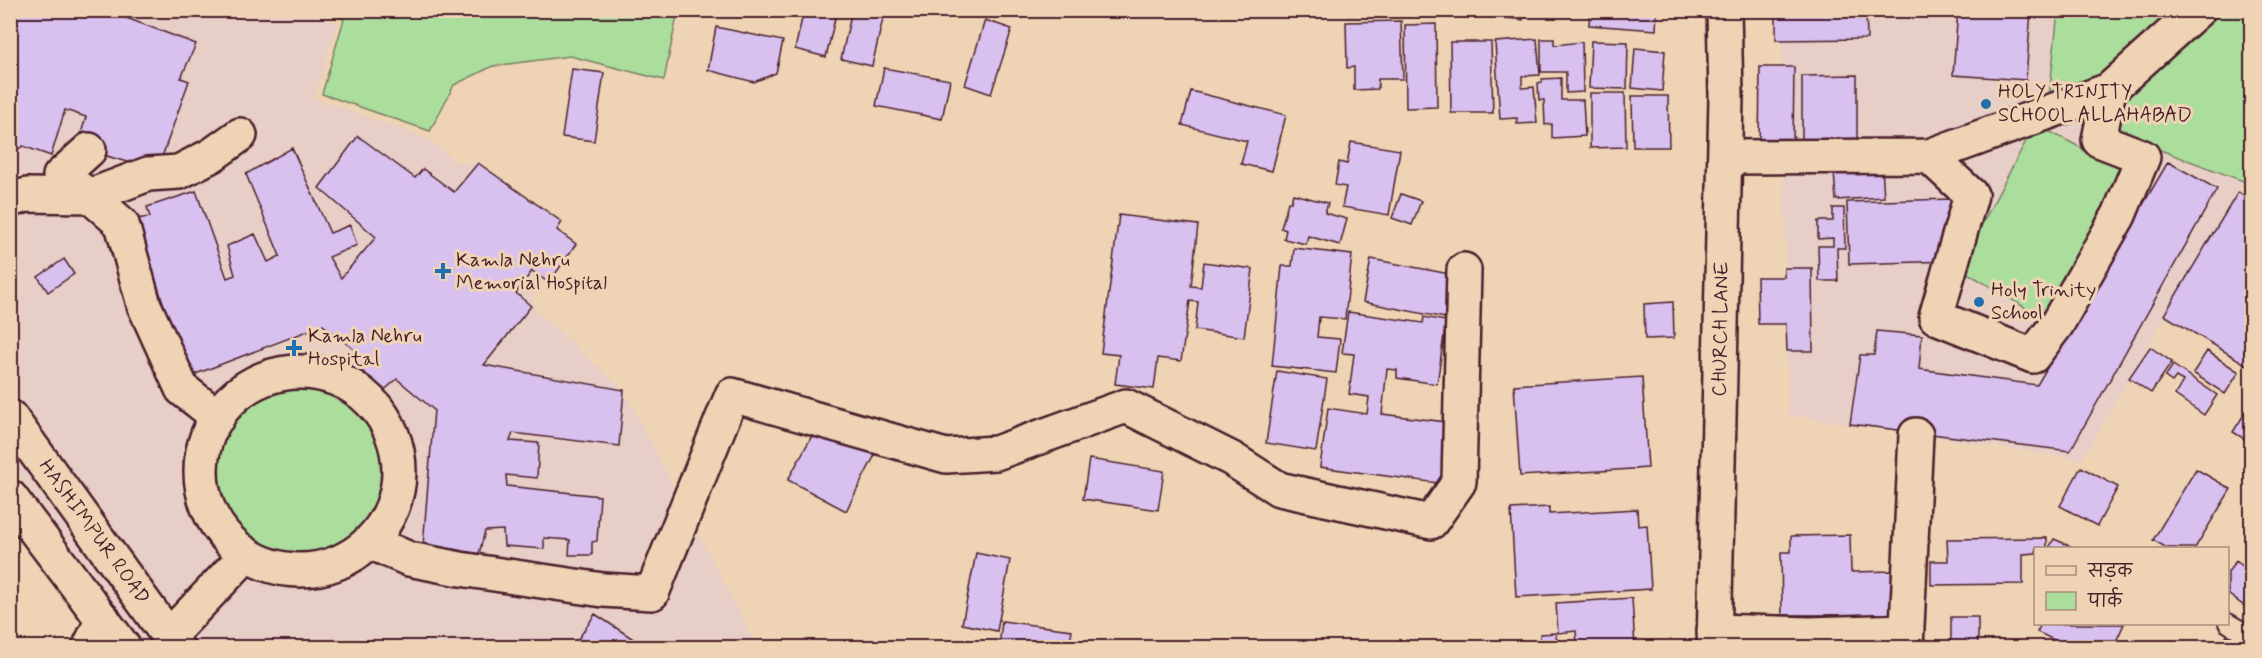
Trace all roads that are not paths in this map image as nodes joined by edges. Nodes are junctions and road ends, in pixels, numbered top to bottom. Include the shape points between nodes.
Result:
1 (1724, 10) edge
2 (2198, 10) edge
3 (2109, 90) junction
4 (240, 135) dead end
5 (89, 150) dead end
6 (1929, 156) junction
7 (1725, 157) junction
8 (90, 196) junction
9 (10, 200) edge
10 (1464, 270) dead end
11 (10, 417) edge
12 (218, 417) junction
13 (1916, 435) dead end
14 (10, 497) edge
15 (370, 542) junction
16 (246, 555) junction
17 (2229, 624) edge
18 (96, 634) edge
19 (2252, 637) edge
20 (1714, 639) edge
21 (1907, 639) edge
22 (173, 642) edge
23 (124, 648) edge

1 - 7 street, CHURCH LANE
2 - 3 street
3 - 6 street
3 - 6 street via 2099,140 2143,157 2119,215 2057,324 2033,356 1936,317 1971,195
4 - 8 street via 212,156 179,172 148,174
5 - 8 street via 60,176
6 - 7 street
7 - 20 street, CHURCH LANE
8 - 9 street via 27,195
8 - 12 street via 122,224 144,305 182,389
10 - 15 street via 1459,482 1431,522 1279,489 1232,459 1126,406 996,453 946,456 732,395 652,593 603,590 460,569 409,558
11 - 22 street, HASHIMPUR ROAD
12 - 15 street via 223,407 249,386 280,374 314,372 345,383 372,403 390,429 398,460 397,492 385,522
12 - 16 street via 207,437 200,470 206,503 221,532
13 - 21 street
14 - 18 street
15 - 16 street via 338,563 307,571 275,568
16 - 22 street
17 - 19 lane
18 - 23 street
20 - 21 street via 1809,633

